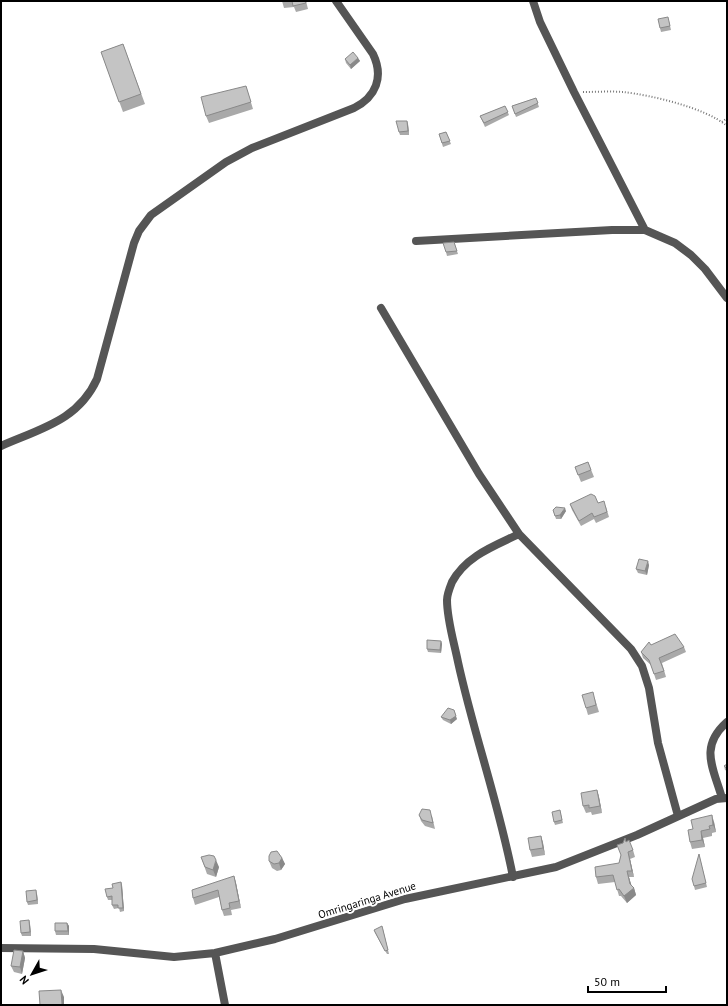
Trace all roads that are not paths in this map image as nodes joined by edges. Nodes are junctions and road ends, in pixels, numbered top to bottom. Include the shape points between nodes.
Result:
1 (336, 1) edge
2 (533, 1) edge
3 (645, 230) junction
4 (416, 241) dead end
5 (727, 298) edge
6 (381, 308) dead end
7 (1, 446) edge
8 (519, 534) junction
9 (727, 722) edge
10 (724, 798) edge
11 (678, 816) junction
12 (513, 876) junction
13 (1, 948) edge
14 (215, 953) junction
15 (225, 1005) edge

1 - 7 street via 373,54 377,64 378,80 372,95 354,108 237,155 151,215 134,243 97,379 88,397 73,412 60,420
2 - 3 street via 540,22 574,92
3 - 4 street
3 - 5 street via 675,243 692,255
6 - 8 street via 480,474
8 - 11 street via 632,649 642,666 658,743
8 - 12 street via 471,559 461,568 447,598 469,712 504,831
9 - 10 street via 713,738 709,750
10 - 11 street, Omringaringa Avenue
11 - 12 street, Omringaringa Avenue via 556,867
12 - 14 street, Omringaringa Avenue via 405,899 274,939
13 - 14 street, Omringaringa Avenue via 94,948 129,954 174,957
14 - 15 street

